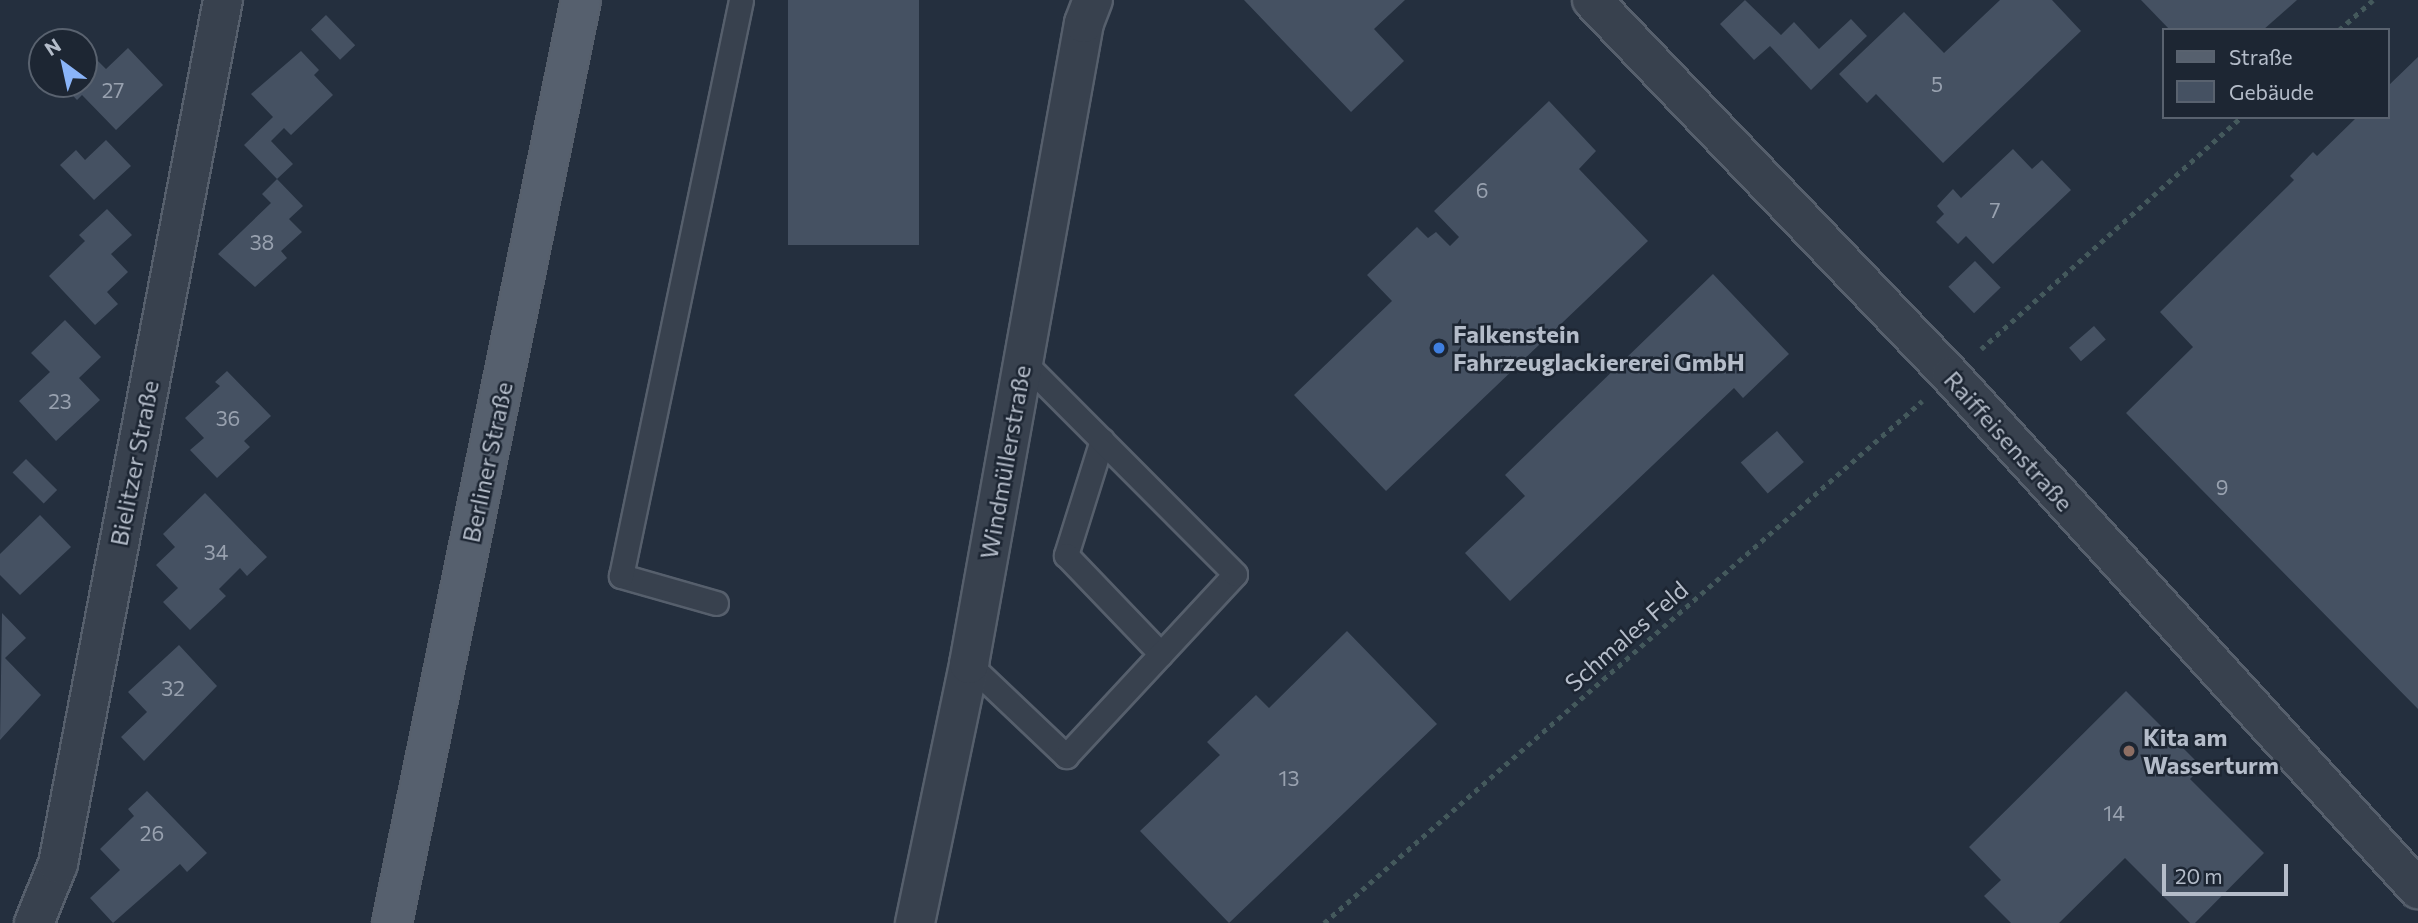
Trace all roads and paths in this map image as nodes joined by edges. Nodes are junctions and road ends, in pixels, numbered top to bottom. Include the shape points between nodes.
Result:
1 (223, 0) edge
2 (581, 0) edge
3 (741, 0) edge
4 (1093, 0) edge
5 (1592, 0) edge
6 (2372, 0) edge
7 (2341, 28) edge
8 (2239, 119) edge
9 (1023, 361) junction
10 (1951, 376) junction
11 (1102, 440) junction
12 (716, 603) dead end
13 (1161, 654) junction
14 (970, 664) junction
15 (2418, 889) edge
16 (34, 923) edge
17 (392, 923) edge
18 (915, 923) edge
19 (1324, 923) edge

1 - 16 street, Bielitzer Straße via 58,864
2 - 17 main road, Berliner Straße
3 - 12 lane via 621,576
4 - 9 street, Windmüllerstraße via 1084,23
5 - 10 street, Raiffeisenstraße
6 - 7 path
8 - 10 path, Schmales Feld
9 - 11 lane
9 - 14 street, Windmüllerstraße
10 - 15 street, Raiffeisenstraße
10 - 19 path, Schmales Feld
11 - 13 lane via 1066,555
11 - 13 lane via 1235,574
13 - 14 lane via 1066,756
14 - 18 street, Windmüllerstraße

